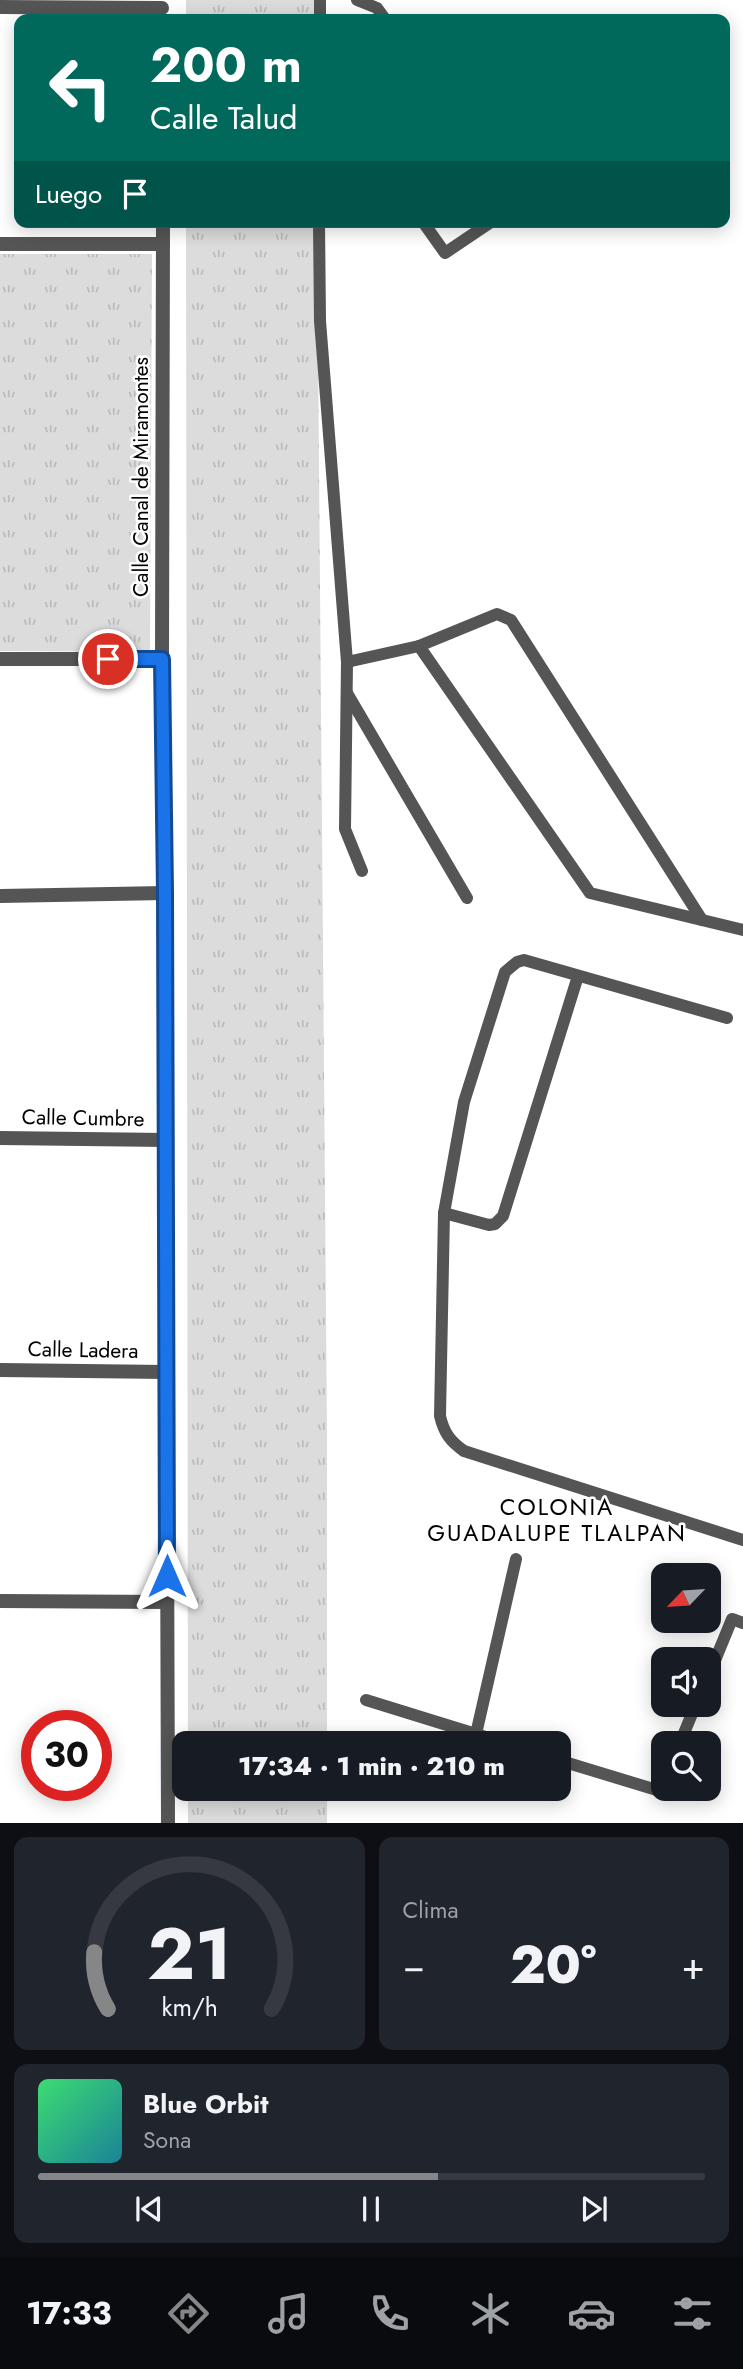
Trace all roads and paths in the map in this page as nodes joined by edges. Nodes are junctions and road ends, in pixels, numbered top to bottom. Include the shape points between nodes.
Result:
1 (356, 0) edge
2 (0, 7) edge
3 (162, 9) edge
4 (381, 14) edge
5 (163, 228) edge
6 (319, 228) edge
7 (427, 228) edge
8 (482, 228) edge
9 (0, 244) edge
10 (163, 244) junction
11 (419, 646) junction
12 (0, 659) edge
13 (162, 659) junction
14 (347, 662) junction
15 (346, 692) junction
16 (362, 871) dead end
17 (165, 893) junction
18 (0, 896) edge
19 (467, 898) dead end
20 (702, 920) junction
21 (743, 930) edge
22 (578, 976) junction
23 (727, 1018) dead end
24 (0, 1138) edge
25 (166, 1140) junction
26 (444, 1213) junction
27 (0, 1370) edge
28 (166, 1372) junction
29 (743, 1540) edge
30 (516, 1559) dead end
31 (0, 1601) edge
32 (167, 1602) junction
33 (743, 1623) edge
34 (720, 1647) edge
35 (366, 1700) dead end
36 (467, 1731) edge
37 (478, 1731) edge
38 (571, 1764) edge
39 (651, 1788) edge
40 (168, 1823) edge

1 - 4 lane
2 - 3 street
5 - 10 street, Calle Canal de Miramontes
6 - 14 lane via 320,321
7 - 8 lane via 445,253
9 - 10 street
10 - 13 street, Calle Canal de Miramontes
11 - 14 lane
11 - 20 lane via 590,893
11 - 20 lane via 497,614 511,620
12 - 13 street
13 - 17 street, Calle Canal de Miramontes
14 - 15 lane
15 - 16 lane via 345,829
15 - 19 lane
17 - 18 street
17 - 25 street, Calle Canal de Miramontes
20 - 21 lane
22 - 23 lane
22 - 26 lane via 503,1216 489,1225
22 - 26 lane via 524,960 505,972 464,1102
24 - 25 street, Calle Cumbre
25 - 28 street, Calle Canal de Miramontes
26 - 29 lane via 440,1416 452,1442 464,1451
27 - 28 street, Calle Ladera
28 - 32 street, Calle Canal de Miramontes
30 - 37 lane
31 - 32 street
32 - 40 street, Calle Canal de Miramontes
33 - 34 lane via 732,1619
35 - 36 lane
38 - 39 lane

